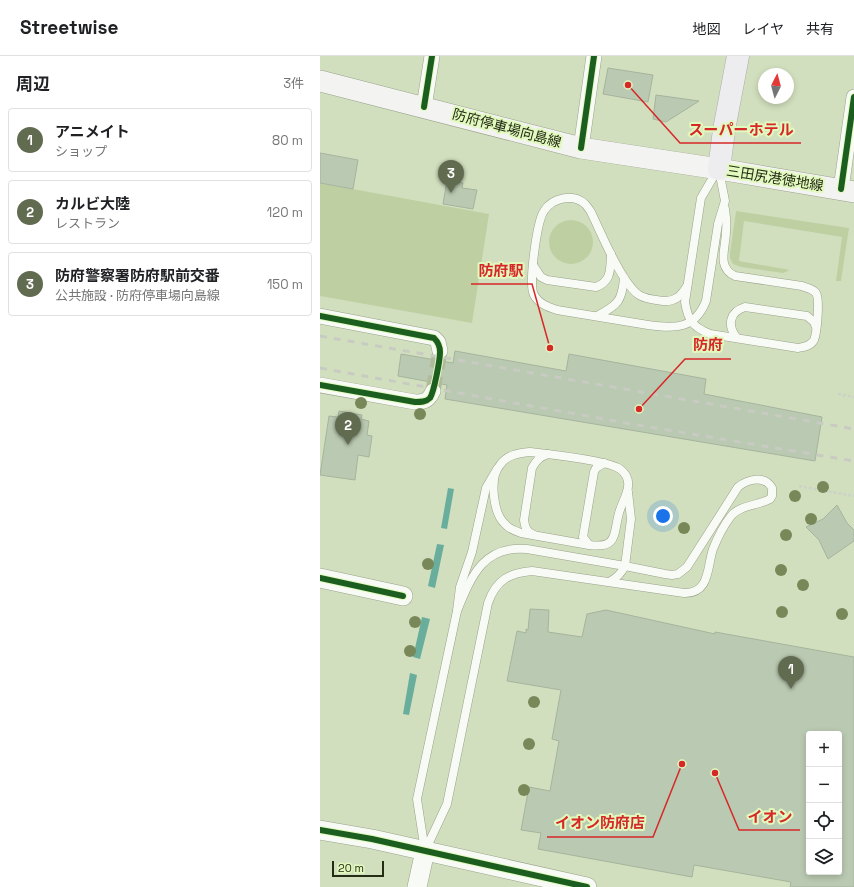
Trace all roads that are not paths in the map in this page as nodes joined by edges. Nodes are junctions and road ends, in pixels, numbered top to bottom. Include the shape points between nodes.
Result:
1 (432, 56) edge
2 (594, 56) edge
3 (738, 56) edge
4 (320, 81) edge
5 (854, 97) edge
6 (424, 107) junction
7 (580, 148) junction
8 (719, 169) junction
9 (847, 190) edge
10 (725, 202) junction
11 (612, 253) junction
12 (533, 265) junction
13 (624, 278) junction
14 (687, 286) junction
15 (320, 316) edge
16 (597, 316) junction
17 (691, 322) junction
18 (816, 327) junction
19 (737, 338) junction
20 (440, 351) dead end
21 (320, 385) edge
22 (433, 391) tunnel mouth
23 (549, 454) junction
24 (604, 463) junction
25 (497, 469) junction
26 (628, 491) junction
27 (535, 536) junction
28 (589, 545) junction
29 (625, 566) junction
30 (320, 578) edge
31 (609, 582) junction
32 (403, 596) dead end
33 (457, 611) junction
34 (320, 830) edge
35 (425, 851) junction
36 (417, 887) edge
37 (587, 887) edge

1 - 6 street
2 - 7 street
3 - 8 main road
4 - 6 main road, 防府停車場向島線
5 - 9 street
6 - 7 main road, 防府停車場向島線
7 - 8 main road, 防府停車場向島線
8 - 9 main road, 三田尻港徳地線
8 - 10 lane
8 - 14 lane via 701,198
10 - 17 lane via 718,224 706,301
10 - 18 lane via 726,231 723,259 729,273 811,289 819,300
11 - 12 lane via 608,277 603,284 596,287 547,280
11 - 12 lane via 584,203 564,198 544,211 540,220
11 - 13 lane
12 - 16 lane via 534,294 546,307
13 - 14 lane via 638,294 659,300 674,300
13 - 16 lane via 619,301
14 - 17 lane via 686,312
15 - 20 street via 434,338
16 - 17 lane via 663,328 676,328
17 - 19 lane via 699,330 710,334
18 - 19 lane via 814,340 810,345 798,348
18 - 19 lane via 807,316 745,307 737,309 732,316 732,332
21 - 22 street via 415,402 429,399
23 - 24 lane
23 - 25 lane via 518,453 509,456
23 - 27 lane via 541,456 532,468 524,526
24 - 26 lane via 613,465 626,474
24 - 28 lane via 594,472 583,537
25 - 27 lane via 494,493 498,515 511,529
25 - 33 lane via 486,488 472,552 460,586
26 - 28 lane via 614,537 604,545
26 - 29 lane via 631,519
27 - 28 lane
29 - 31 lane via 622,573
29 - 31 lane via 678,574 693,557 738,486 750,480 762,480 770,485 773,492 770,499 738,510 730,516 714,549 703,585 695,592
29 - 33 lane via 527,549 506,550 495,554 475,572
30 - 32 street
31 - 35 lane via 532,571 520,572 497,585 491,593 447,804
33 - 35 lane via 418,799
34 - 35 street
35 - 36 street
35 - 37 street

